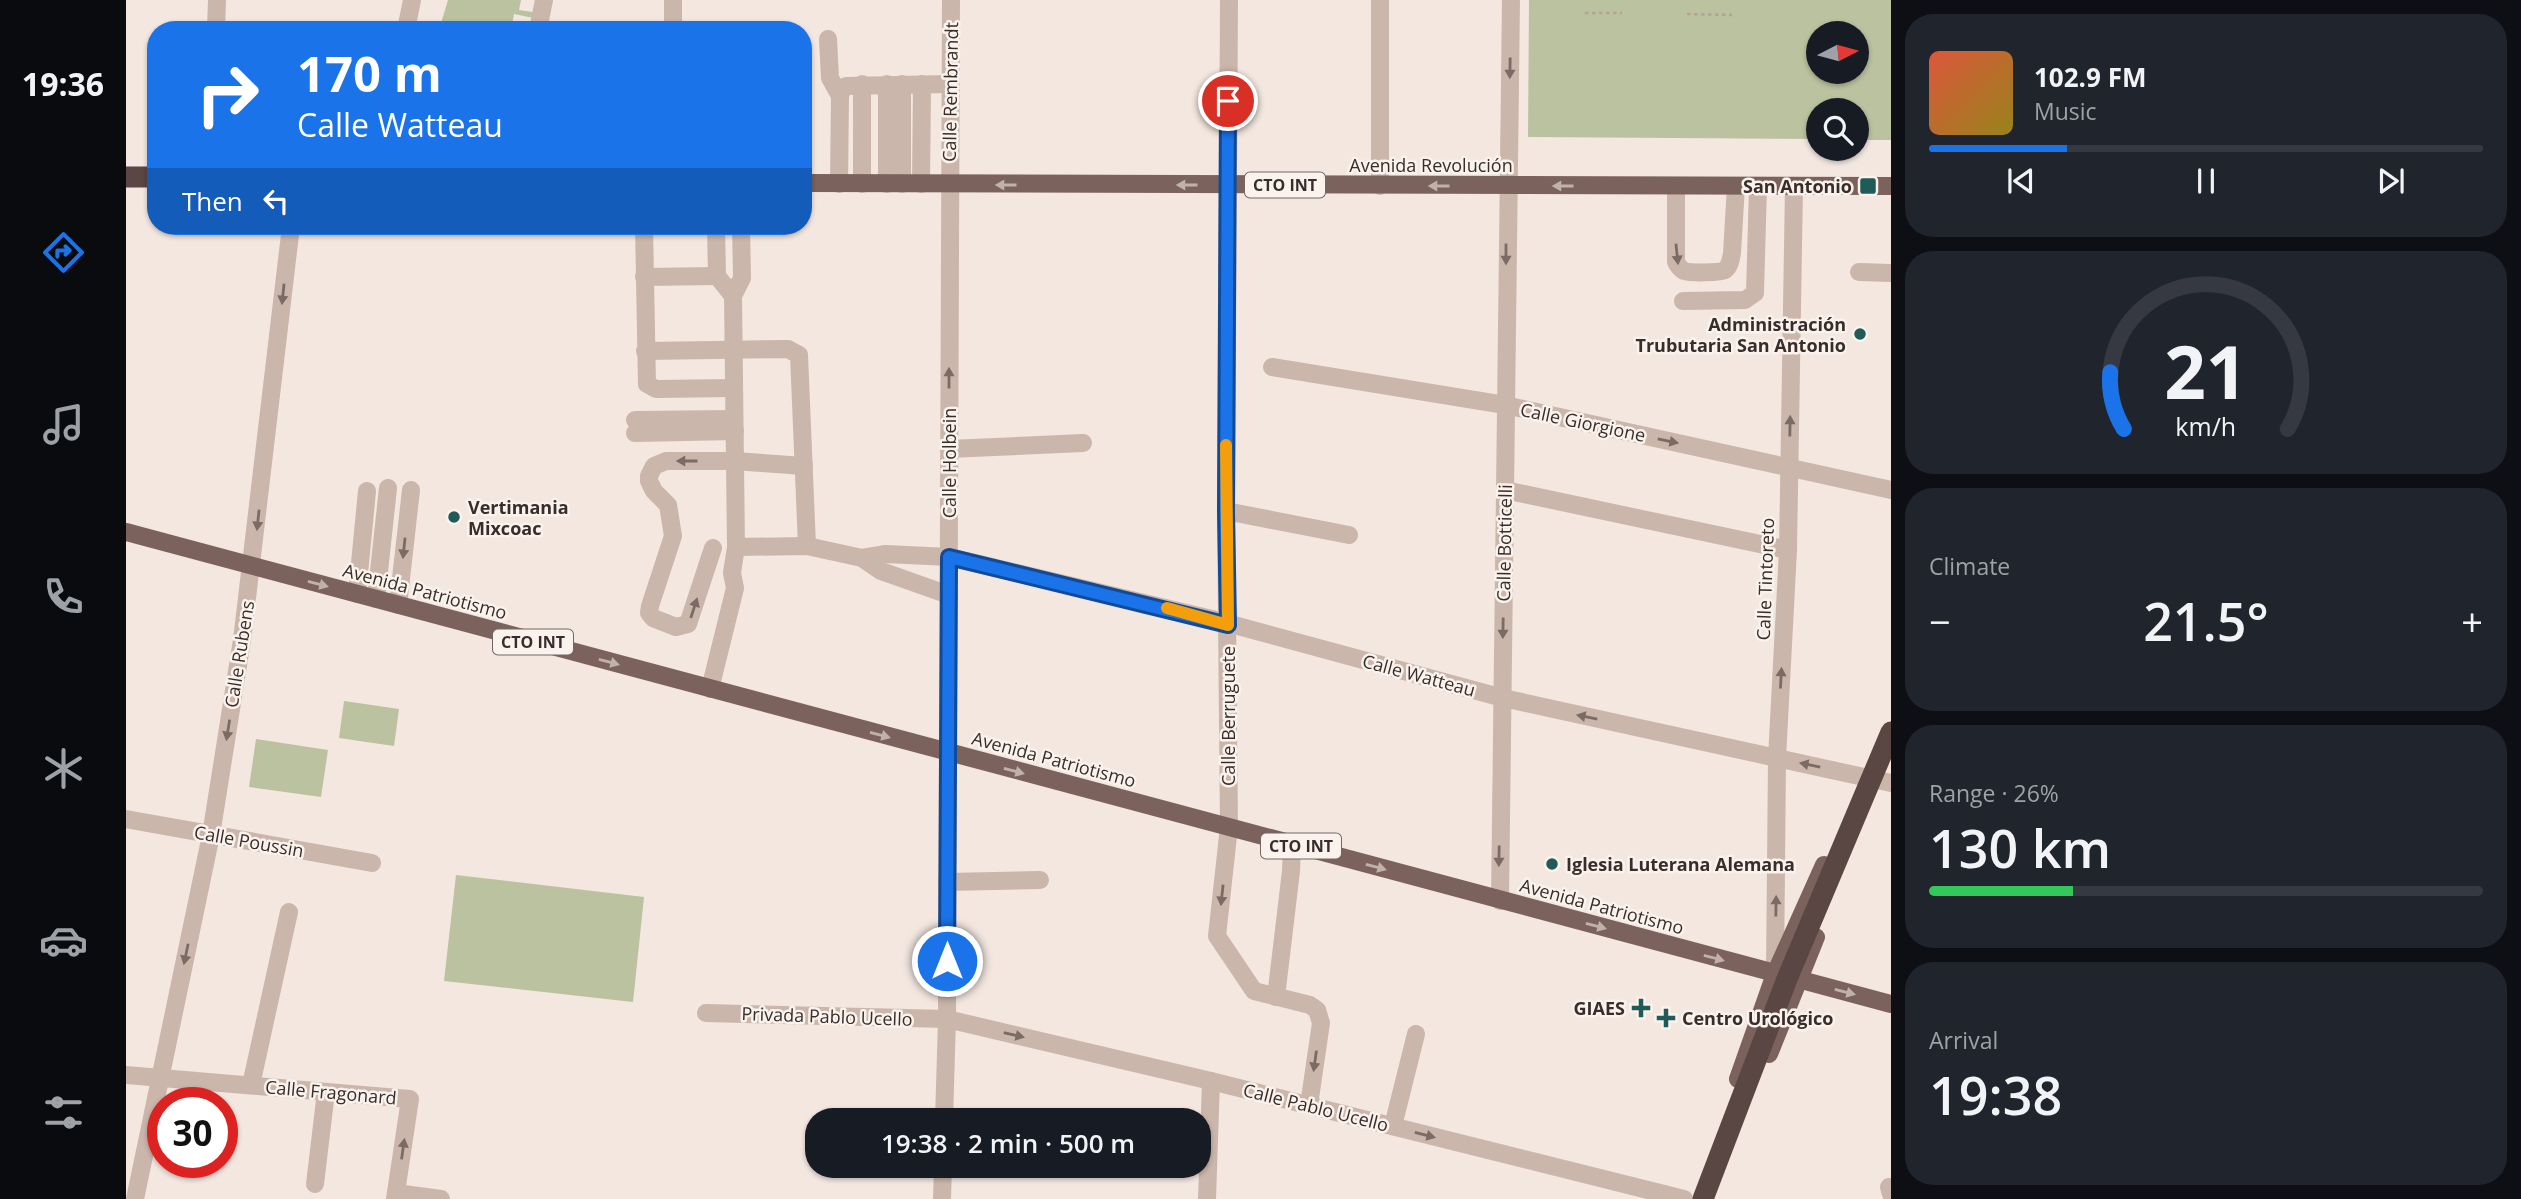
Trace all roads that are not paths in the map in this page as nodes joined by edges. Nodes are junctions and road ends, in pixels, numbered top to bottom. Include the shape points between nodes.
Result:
1 (217, 0) edge
2 (412, 0) edge
3 (544, 0) edge
4 (673, 0) edge
5 (951, 0) edge
6 (1229, 0) edge
7 (1380, 0) edge
8 (1511, 0) edge
9 (216, 21) edge
10 (408, 21) edge
11 (540, 21) edge
12 (673, 21) edge
13 (828, 39) dead end
14 (950, 84) junction
15 (882, 85) junction
16 (126, 169) edge
17 (147, 175) edge
18 (126, 177) edge
19 (147, 177) edge
20 (147, 179) edge
21 (812, 183) edge
22 (881, 184) junction
23 (126, 185) edge
24 (949, 185) junction
25 (1227, 185) junction
26 (1380, 186) junction
27 (1507, 186) junction
28 (1676, 186) junction
29 (1736, 186) junction
30 (1758, 186) junction
31 (1794, 186) junction
32 (1888, 186) edge
33 (290, 235) edge
34 (644, 235) edge
35 (716, 235) edge
36 (741, 235) edge
37 (1859, 272) dead end
38 (1891, 273) edge
39 (717, 276) junction
40 (644, 277) junction
41 (733, 296) junction
42 (1683, 301) dead end
43 (733, 349) junction
44 (645, 351) junction
45 (1272, 367) dead end
46 (734, 388) junction
47 (1505, 405) junction
48 (734, 425) junction
49 (635, 426) dead end
50 (1083, 443) dead end
51 (949, 449) junction
52 (735, 461) junction
53 (804, 466) junction
54 (1789, 467) junction
55 (388, 488) dead end
56 (1505, 490) junction
57 (1891, 490) edge
58 (368, 491) dead end
59 (411, 491) dead end
60 (1226, 511) junction
61 (126, 532) edge
62 (1349, 535) dead end
63 (807, 546) junction
64 (736, 547) junction
65 (713, 548) dead end
66 (1788, 551) junction
67 (949, 557) junction
68 (862, 558) junction
69 (252, 566) junction
70 (703, 580) junction
71 (730, 582) junction
72 (357, 594) junction
73 (949, 595) junction
74 (376, 599) junction
75 (398, 605) junction
76 (1228, 625) junction
77 (704, 687) junction
78 (1503, 698) junction
79 (1891, 718) edge
80 (1891, 732) edge
81 (1891, 748) edge
82 (948, 753) junction
83 (1777, 758) junction
84 (1877, 779) edge
85 (126, 819) edge
86 (1229, 827) junction
87 (211, 835) junction
88 (1292, 844) junction
89 (372, 863) dead end
90 (1040, 880) dead end
91 (947, 882) junction
92 (1500, 901) junction
93 (289, 912) dead end
94 (1775, 974) junction
95 (1799, 980) junction
96 (1276, 997) junction
97 (1891, 1004) edge
98 (706, 1013) dead end
99 (947, 1019) junction
100 (1416, 1034) dead end
101 (126, 1075) edge
102 (160, 1077) junction
103 (1211, 1081) junction
104 (251, 1085) junction
105 (326, 1091) junction
106 (1309, 1105) junction
107 (944, 1108) edge
108 (1393, 1126) junction
109 (943, 1178) edge
110 (314, 1184) dead end
111 (396, 1196) edge
112 (135, 1199) edge
113 (441, 1199) edge
114 (942, 1199) edge
115 (1207, 1199) edge
116 (1684, 1199) edge
117 (1697, 1199) edge
118 (1703, 1199) edge
119 (1711, 1199) edge

1 - 9 street
2 - 10 street
3 - 11 street
4 - 12 street
5 - 14 street, Calle Rembrandt
6 - 25 street, Calle Berruguete
7 - 26 street
8 -> 27 street, Calle Botticelli
13 - 15 street via 830,79
14 - 15 street
14 - 24 street, Calle Rembrandt
15 - 22 street
15 - 22 street
15 - 22 street
15 - 22 street
16 - 17 main road
18 - 19 highway
20 - 23 main road
21 - 22 main road, Avenida Revolución / CTO INT
22 - 24 main road, Avenida Revolución / CTO INT
25 -> 24 main road, Avenida Revolución / CTO INT
51 -> 24 street, Calle Holbein
25 - 26 main road, Avenida Revolución / CTO INT
25 - 60 street, Calle Berruguete
27 -> 26 main road, Avenida Revolución / CTO INT
28 -> 27 main road, Avenida Revolución / CTO INT
27 -> 47 street, Calle Botticelli
28 - 29 main road, Avenida Revolución / CTO INT
28 -> 29 street via 1676,262 1686,272 1718,272 1730,264
29 - 30 main road, Avenida Revolución / CTO INT
30 - 31 main road, Avenida Revolución / CTO INT
30 - 42 street via 1755,293 1745,300
31 - 32 main road, Avenida Revolución / CTO INT
54 -> 31 street, Calle Tintoreto
33 -> 69 street, Calle Rubens
34 - 40 street
35 - 39 street
36 - 41 street via 742,278
37 - 38 street
39 - 40 street
39 - 41 street
40 - 44 street
41 - 43 street
43 - 44 street
43 - 46 street
43 - 53 street via 788,349 799,355
44 - 46 street via 646,382 652,389
45 - 47 street, Calle Giorgione
46 - 48 street
47 -> 54 street, Calle Giorgione
47 - 56 street, Calle Botticelli
48 - 49 street
48 - 52 street
50 - 51 street
51 - 67 street, Calle Holbein
52 - 53 street
52 - 64 street
52 -> 70 street via 666,461 650,470 653,491 668,505 673,536 649,613 676,627 688,624
53 - 63 street
54 - 57 street, Calle Giorgione
54 - 66 street, Calle Tintoreto
55 - 74 street
56 - 66 street
56 -> 78 street, Calle Botticelli
58 - 72 street
59 -> 75 street
60 - 62 street
60 - 76 street, Calle Berruguete
61 - 69 main road, Avenida Patriotismo / CTO INT
63 - 64 street
63 - 68 street
64 - 71 street
65 - 70 street
83 -> 66 street, Calle Tintoreto
67 - 68 street, Calle Watteau via 886,554
67 - 73 street, Calle Holbein
67 - 76 street, Calle Watteau
68 - 73 street via 881,571
69 -> 72 main road, Avenida Patriotismo / CTO INT
69 -> 87 street, Calle Rubens
70 - 71 street
71 - 77 street
72 - 74 main road, Avenida Patriotismo / CTO INT
73 - 82 street, Calle Holbein
74 - 75 main road, Avenida Patriotismo / CTO INT
75 -> 77 main road, Avenida Patriotismo / CTO INT
76 - 78 street, Calle Watteau
76 - 86 street, Calle Berruguete
77 -> 82 main road, Avenida Patriotismo / CTO INT
83 -> 78 street, Calle Watteau
78 -> 92 street, Calle Botticelli
79 - 84 main road, Calle Tintoreto
80 - 118 highway, bridge via 1787,979
81 - 84 main road, Calle Tintoreto
82 -> 86 main road, Avenida Patriotismo / CTO INT
82 - 91 street, Calle Holbein
84 -> 83 street, Calle Watteau
94 -> 83 street, Calle Tintoreto
84 - 94 main road, Calle Tintoreto
84 - 95 main road, Calle Tintoreto
85 - 87 street, Calle Poussin
86 - 88 main road, Avenida Patriotismo / CTO INT
86 -> 96 street, Calle Berruguete via 1217,936 1254,991
87 - 89 street, Calle Poussin
87 -> 102 street, Calle Rubens
88 -> 92 main road, Avenida Patriotismo / CTO INT
88 - 96 street
90 - 91 street
91 - 99 street, Calle Holbein
92 -> 94 main road, Avenida Patriotismo / CTO INT
93 - 104 street
94 - 95 main road, Avenida Patriotismo / CTO INT
94 - 117 main road, Calle Tintoreto
95 -> 97 main road, Avenida Patriotismo / CTO INT
95 - 119 main road, Calle Tintoreto
96 -> 106 street, Calle Berruguete via 1310,1005 1321,1018
98 - 99 street, Privada Pablo Ucello
99 -> 103 street, Calle Pablo Ucello
99 - 107 street, Calle Holbein
100 - 108 street
101 - 102 street, Calle Fragonard
102 - 104 street, Calle Fragonard
102 - 112 street, Calle Rubens
103 - 106 street, Calle Pablo Ucello
103 - 115 street
104 - 105 street, Calle Fragonard
105 - 110 street
111 -> 105 street, Calle Fragonard via 410,1099
106 - 108 street, Calle Pablo Ucello
108 -> 116 street, Calle Pablo Ucello
109 - 114 street
111 - 113 street

